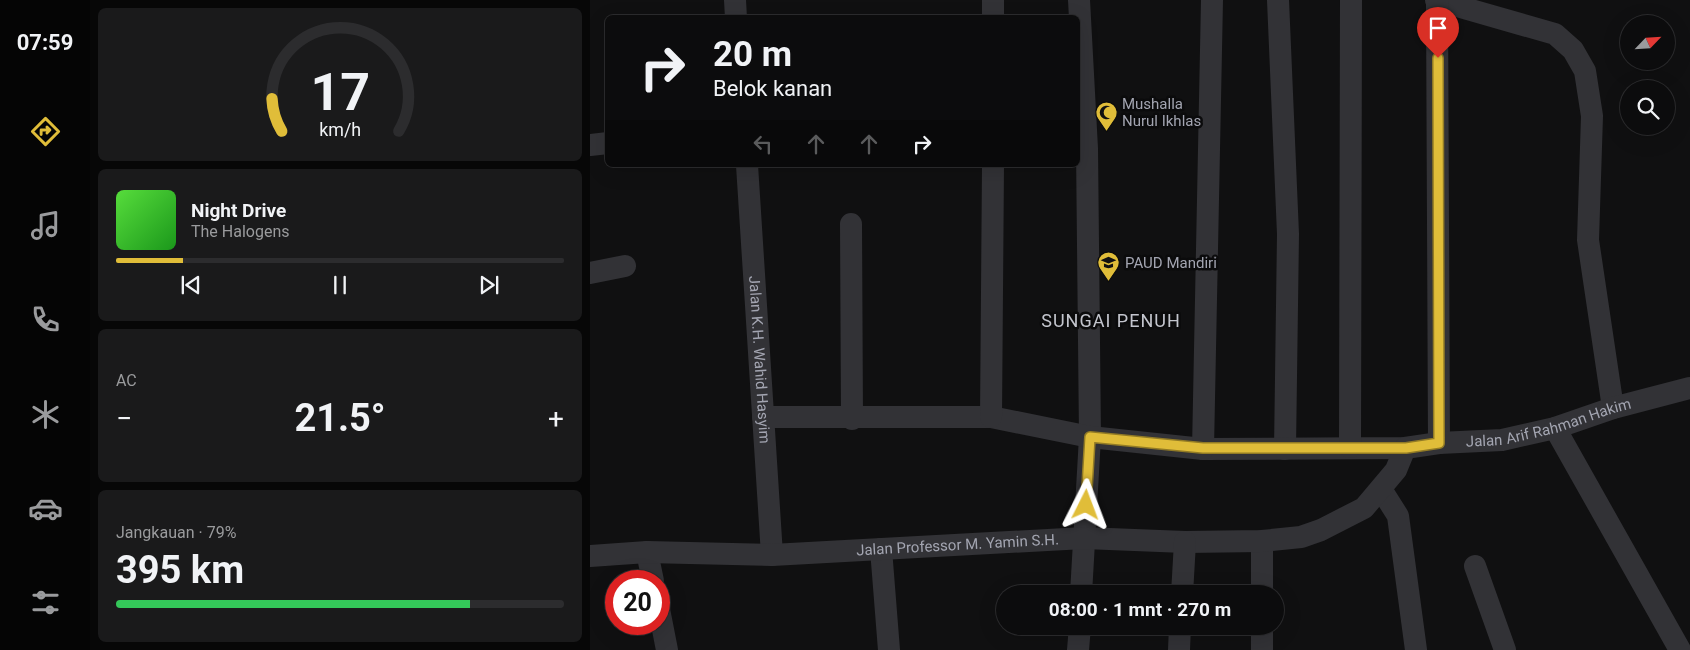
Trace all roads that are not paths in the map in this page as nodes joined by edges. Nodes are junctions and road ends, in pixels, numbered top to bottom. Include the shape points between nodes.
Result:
1 (735, 0) edge
2 (993, 0) edge
3 (1079, 0) edge
4 (1212, 0) edge
5 (1278, 0) edge
6 (1351, 0) edge
7 (1437, 0) edge
8 (736, 15) edge
9 (993, 15) edge
10 (1079, 15) edge
11 (1080, 49) edge
12 (605, 143) edge
13 (590, 145) edge
14 (1082, 148) edge
15 (747, 167) edge
16 (993, 167) edge
17 (851, 224) dead end
18 (625, 266) dead end
19 (590, 273) edge
20 (1690, 388) edge
21 (1612, 408) junction
22 (991, 417) junction
23 (763, 418) junction
24 (852, 419) junction
25 (1555, 428) junction
26 (1090, 437) junction
27 (1439, 443) junction
28 (1203, 448) junction
29 (1350, 448) junction
30 (1406, 448) junction
31 (1284, 449) junction
32 (1381, 489) junction
33 (1084, 538) junction
34 (1262, 541) junction
35 (1185, 542) junction
36 (881, 549) junction
37 (647, 552) junction
38 (772, 555) junction
39 (590, 556) edge
40 (1475, 566) dead end
41 (651, 570) edge
42 (1081, 585) edge
43 (1183, 585) edge
44 (1262, 585) edge
45 (664, 635) edge
46 (1079, 635) edge
47 (1180, 635) edge
48 (1262, 635) edge
49 (667, 650) edge
50 (889, 650) edge
51 (1078, 650) edge
52 (1179, 650) edge
53 (1262, 650) edge
54 (1416, 650) edge
55 (1506, 650) edge
56 (1680, 650) edge

1 - 8 street
2 - 9 street
3 - 10 street
4 - 28 street
5 - 31 street via 1288,234
6 - 29 street
7 - 21 street via 1555,34 1573,50 1586,71 1592,116 1588,240
7 - 27 street
11 - 14 street
12 - 13 street
14 - 26 street
15 - 23 street, Jalan K.H. Wahid Hasyim
16 - 22 street
17 - 24 street
18 - 19 street
20 - 21 street, Jalan Arif Rahman Hakim
21 - 25 street, Jalan Arif Rahman Hakim
22 - 24 street, Jalan Arif Rahman Hakim
22 - 26 street, Jalan Arif Rahman Hakim
23 - 24 street, Jalan Arif Rahman Hakim
23 - 38 street, Jalan K.H. Wahid Hasyim
25 - 27 street, Jalan Arif Rahman Hakim via 1502,440
25 - 56 street
26 - 28 street, Jalan Arif Rahman Hakim
26 - 33 street
27 - 30 street, Jalan Arif Rahman Hakim
28 - 31 street, Jalan Arif Rahman Hakim
29 - 30 street, Jalan Arif Rahman Hakim
29 - 31 street, Jalan Arif Rahman Hakim
30 - 32 street, Jalan Professor M. Yamin S.H. via 1396,470
32 - 34 street, Jalan Professor M. Yamin S.H. via 1364,508 1321,530 1301,537
32 - 54 street via 1398,516
33 - 35 street, Jalan Professor M. Yamin S.H.
33 - 36 street, Jalan Professor M. Yamin S.H.
33 - 42 street
34 - 35 street, Jalan Professor M. Yamin S.H.
34 - 44 street
35 - 43 street
36 - 38 street, Jalan Professor M. Yamin S.H.
36 - 50 street
37 - 38 street, Jalan Professor M. Yamin S.H.
37 - 39 street, Jalan Professor M. Yamin S.H.
37 - 41 street
40 - 55 street
45 - 49 street
46 - 51 street
47 - 52 street
48 - 53 street

